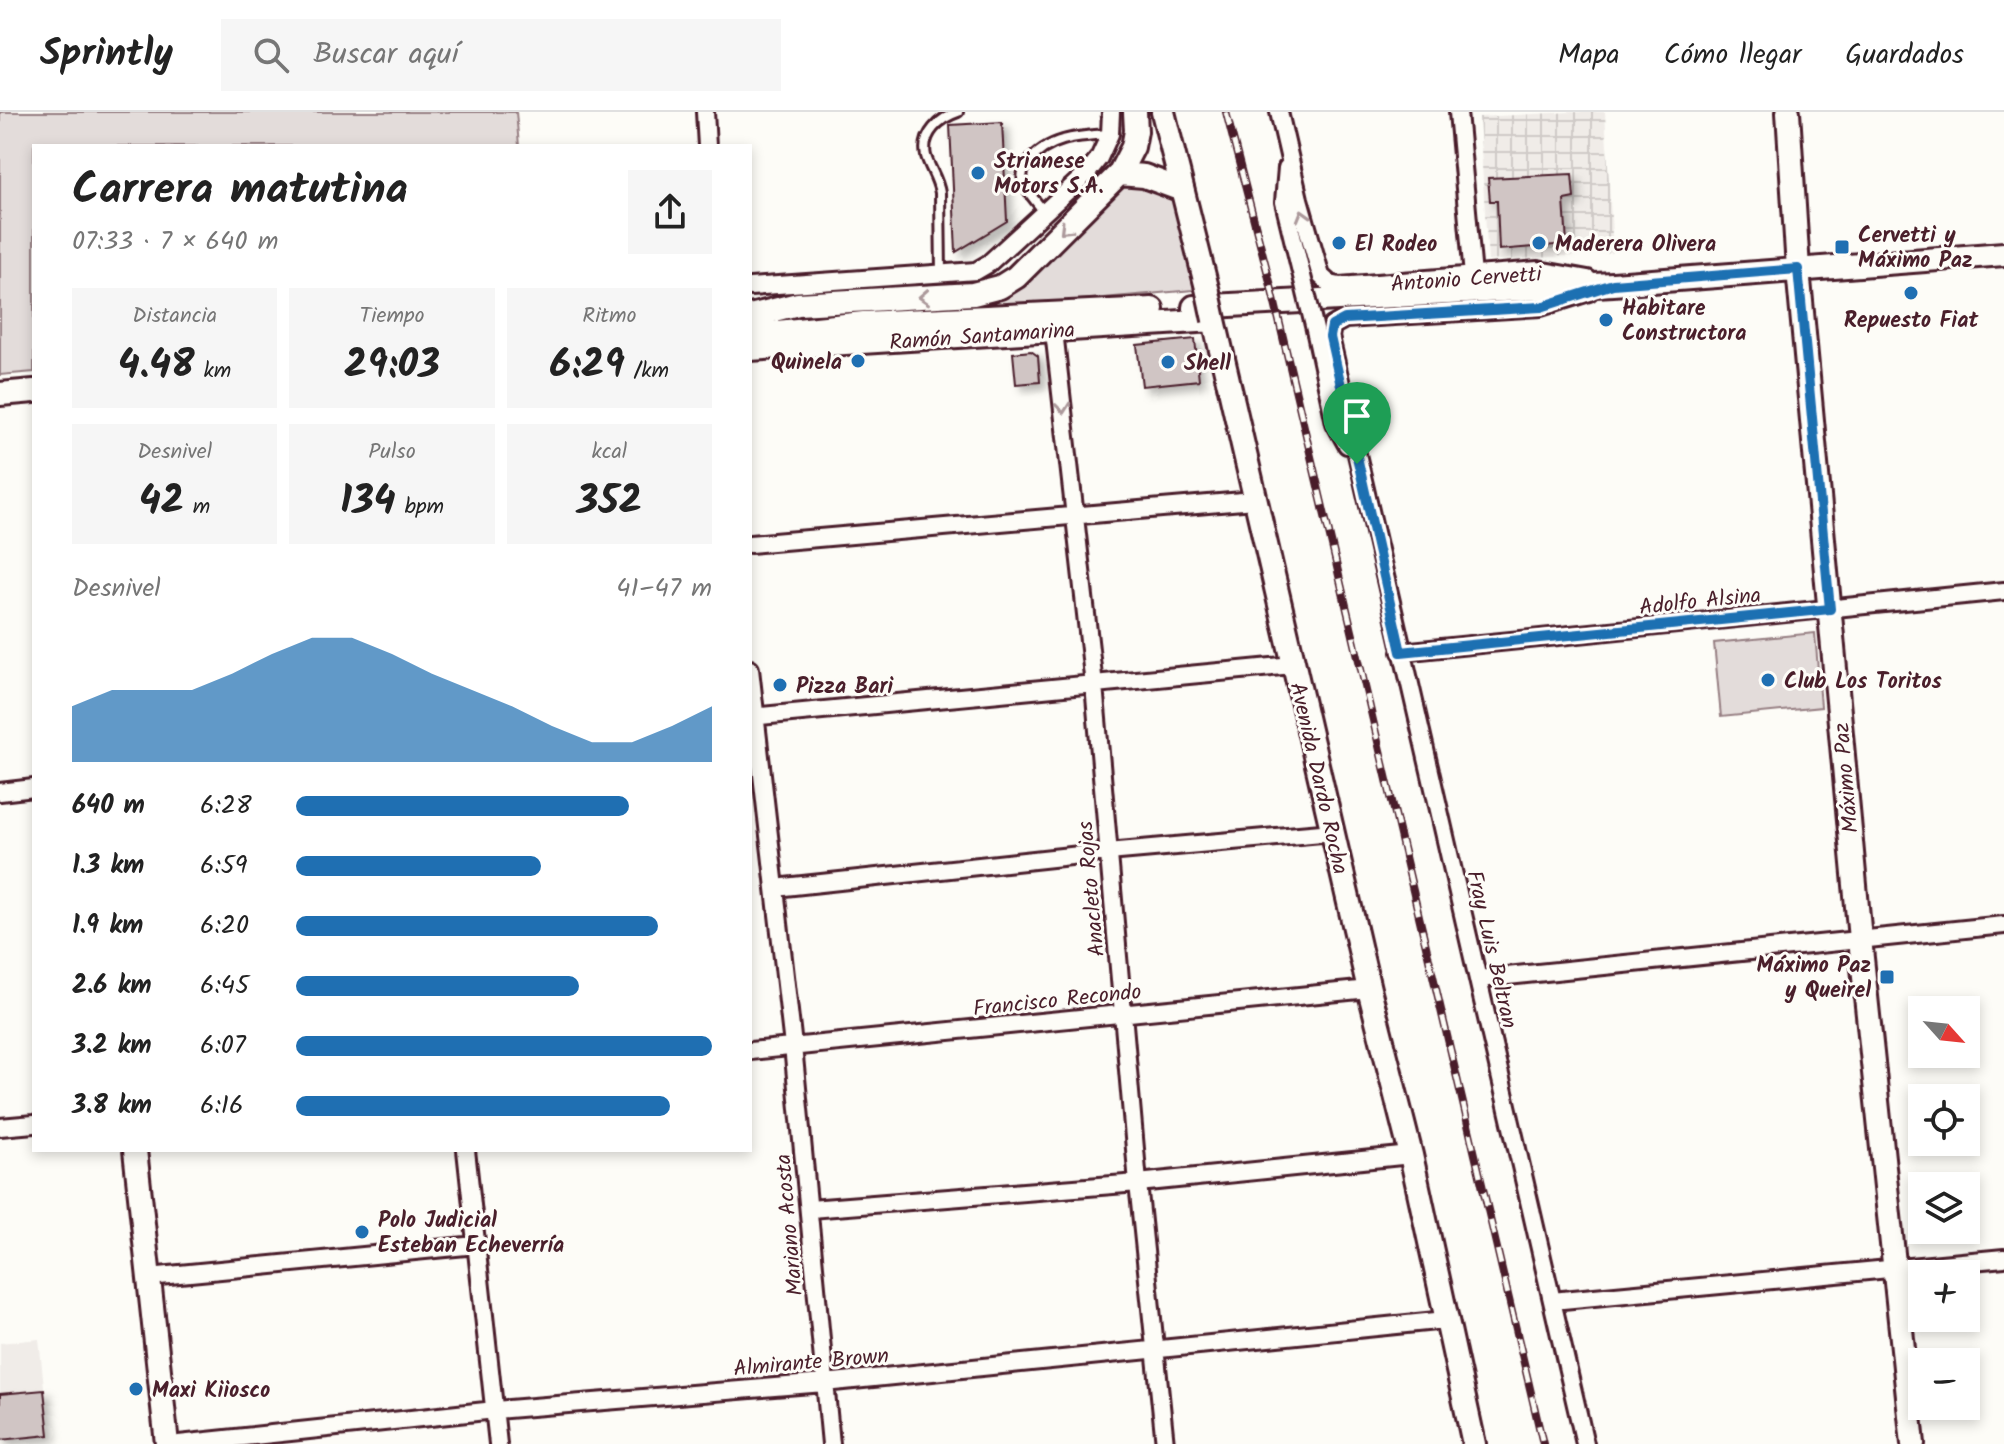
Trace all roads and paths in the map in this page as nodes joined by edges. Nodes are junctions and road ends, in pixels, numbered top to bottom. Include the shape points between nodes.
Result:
1 (705, 112) edge
2 (958, 112) edge
3 (1111, 112) edge
4 (1135, 112) edge
5 (1163, 112) edge
6 (1279, 112) edge
7 (1458, 112) edge
8 (1788, 112) edge
9 (1110, 134) junction
10 (707, 144) edge
11 (1288, 154) junction
12 (1119, 174) junction
13 (1182, 190) junction
14 (1044, 212) junction
15 (2004, 254) edge
16 (1798, 269) junction
17 (941, 275) junction
18 (1321, 276) joint
19 (1473, 276) junction
20 (1613, 284) junction
21 (752, 287) edge
22 (1269, 304) joint
23 (752, 316) edge
24 (1214, 320) junction
25 (864, 323) junction
26 (1332, 326) joint
27 (1054, 331) junction
28 (752, 335) edge
29 (752, 348) edge
30 (752, 348) edge
31 (32, 391) edge
32 (0, 394) edge
33 (1357, 464) junction
34 (1254, 500) junction
35 (1075, 517) junction
36 (752, 544) edge
37 (2004, 591) edge
38 (1830, 609) junction
39 (1401, 652) junction
40 (1293, 665) junction
41 (1094, 685) junction
42 (752, 716) edge
43 (32, 788) edge
44 (0, 792) edge
45 (758, 805) edge
46 (1333, 832) junction
47 (1108, 852) junction
48 (775, 888) junction
49 (2004, 925) edge
50 (1860, 939) junction
51 (1478, 979) junction
52 (1369, 989) junction
53 (1124, 1015) junction
54 (793, 1046) junction
55 (752, 1051) edge
56 (32, 1124) edge
57 (0, 1127) edge
58 (135, 1152) edge
59 (466, 1152) edge
60 (1411, 1155) junction
61 (1138, 1183) junction
62 (810, 1209) junction
63 (476, 1245) junction
64 (2004, 1258) edge
65 (1895, 1269) junction
66 (149, 1277) junction
67 (1552, 1301) junction
68 (1446, 1320) junction
69 (1156, 1347) junction
70 (824, 1383) junction
71 (495, 1410) junction
72 (167, 1444) edge
73 (179, 1444) edge
74 (498, 1444) edge
75 (831, 1444) edge
76 (1165, 1444) edge
77 (1474, 1444) edge
78 (1585, 1444) edge
79 (1913, 1444) edge

1 - 10 street
2 - 17 lane via 940,119 925,152 940,193
3 - 9 street
4 - 12 main road via 1133,147
5 - 13 main road, Avenida Dardo Rocha
6 - 11 street, Fray Luis Beltran
7 - 19 street
8 - 16 main road, Máximo Paz
9 - 14 street via 1099,158
9 - 14 lane via 1058,141 1029,161 1023,183
18 -> 11 street, Fray Luis Beltran
11 - 33 street, Fray Luis Beltran, bridge via 1284,202 1335,423
12 - 13 main road via 1144,176
12 -> 23 main road, Ramón Santamarina via 1028,266 1000,287 973,294 798,304
13 - 24 main road, Avenida Dardo Rocha, bridge
14 - 17 street via 988,264 976,271
15 - 16 main road, Antonio Cervetti
16 - 20 main road, Antonio Cervetti
16 - 38 main road, Máximo Paz
17 - 21 street
18 - 19 street, Antonio Cervetti via 1340,286
19 - 20 street, Antonio Cervetti via 1538,270
20 - 22 main road, Antonio Cervetti
20 - 26 street, Antonio Cervetti via 1541,307 1345,319
22 - 25 main road, Ramón Santamarina
24 - 27 main road, Ramón Santamarina
24 - 34 main road, Avenida Dardo Rocha
25 - 28 main road, Ramón Santamarina
25 - 29 main road, Ramón Santamarina
26 - 33 street, Fray Luis Beltran
27 - 30 main road, Ramón Santamarina
27 -> 35 street, Anacleto Rojas
31 - 32 main road
33 - 39 street, Fray Luis Beltran
34 - 35 street
34 - 40 main road, Avenida Dardo Rocha
35 - 36 street
35 - 41 street, Anacleto Rojas
37 - 38 street, Adolfo Alsina
38 - 39 street, Adolfo Alsina
38 - 50 main road, Máximo Paz
39 - 51 street, Fray Luis Beltran
40 - 41 street
40 - 46 main road, Avenida Dardo Rocha
41 - 42 street
41 - 47 street, Anacleto Rojas
42 - 45 street, Mariano Acosta
43 - 44 street
45 - 48 street, Mariano Acosta
46 - 47 street
46 - 52 main road, Avenida Dardo Rocha
47 - 48 street
47 - 53 street, Anacleto Rojas
48 - 54 street, Mariano Acosta
49 - 50 street
50 - 51 street
50 - 65 main road, Máximo Paz
51 - 67 street, Fray Luis Beltran
52 - 53 street, Francisco Recondo
52 - 60 main road, Avenida Dardo Rocha
53 - 54 street, Francisco Recondo
53 - 61 street, Anacleto Rojas
54 - 55 street, Francisco Recondo
54 - 62 street, Mariano Acosta
56 - 57 street
58 - 66 main road
59 - 63 street
60 - 61 street
60 - 68 main road, Avenida Dardo Rocha
61 - 62 street
61 - 69 street, Anacleto Rojas
62 - 70 street, Mariano Acosta
63 - 66 street
63 - 71 street
64 - 65 street
65 - 67 street
65 - 79 main road, Máximo Paz
66 - 72 main road
67 - 78 street, Fray Luis Beltran
68 - 69 street, Almirante Brown
68 - 77 main road, Avenida Dardo Rocha
69 - 70 street, Almirante Brown
69 - 76 street, Anacleto Rojas
70 - 71 street, Almirante Brown
70 - 75 street, Mariano Acosta
71 - 73 street, Almirante Brown
71 - 74 street

